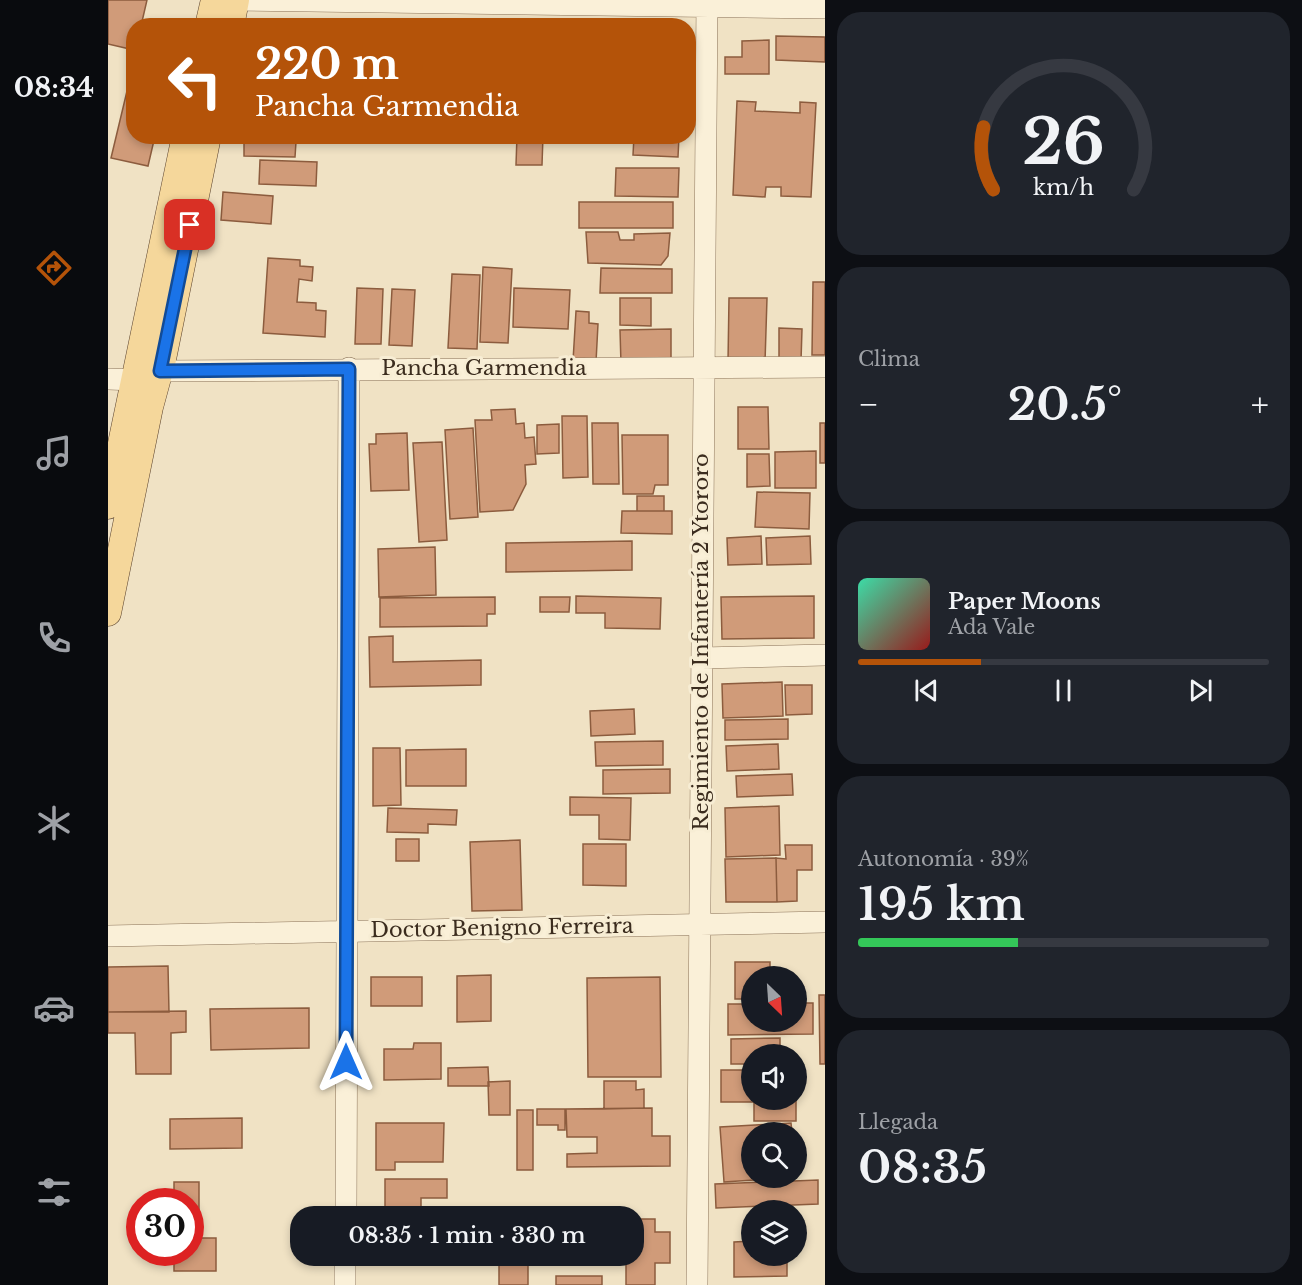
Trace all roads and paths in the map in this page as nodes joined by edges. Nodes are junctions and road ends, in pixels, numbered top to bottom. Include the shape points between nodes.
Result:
1 (214, 0) edge
2 (229, 0) edge
3 (236, 0) edge
4 (707, 3) edge
5 (825, 8) edge
6 (210, 18) edge
7 (233, 18) edge
8 (183, 144) edge
9 (206, 144) edge
10 (825, 367) edge
11 (349, 369) junction
12 (704, 369) junction
13 (160, 371) junction
14 (108, 379) edge
15 (135, 380) junction
16 (108, 506) edge
17 (108, 613) edge
18 (825, 655) edge
19 (702, 658) junction
20 (825, 922) edge
21 (699, 924) junction
22 (347, 930) junction
23 (108, 936) edge
24 (346, 1206) edge
25 (345, 1266) edge
26 (345, 1285) edge
27 (697, 1285) edge

1 - 6 main road
2 - 3 street
3 - 4 street
3 - 7 main road
4 - 5 street
4 - 12 street, Regimiento de Infantería 2 Ytororo
8 - 15 main road
9 - 13 main road
10 - 12 street, Pancha Garmendia
11 - 12 street, Pancha Garmendia
11 - 13 street, Pancha Garmendia
11 - 22 street
12 - 19 street, Regimiento de Infantería 2 Ytororo
13 - 15 street, Pancha Garmendia
13 - 17 main road
14 - 15 street, Pancha Garmendia
15 - 16 main road
18 - 19 street
19 - 21 street, Regimiento de Infantería 2 Ytororo
20 - 21 street, Doctor Benigno Ferreira
21 - 22 street, Doctor Benigno Ferreira
21 - 27 street, Regimiento de Infantería 2 Ytororo
22 - 23 street, Doctor Benigno Ferreira
22 - 24 street
25 - 26 street

